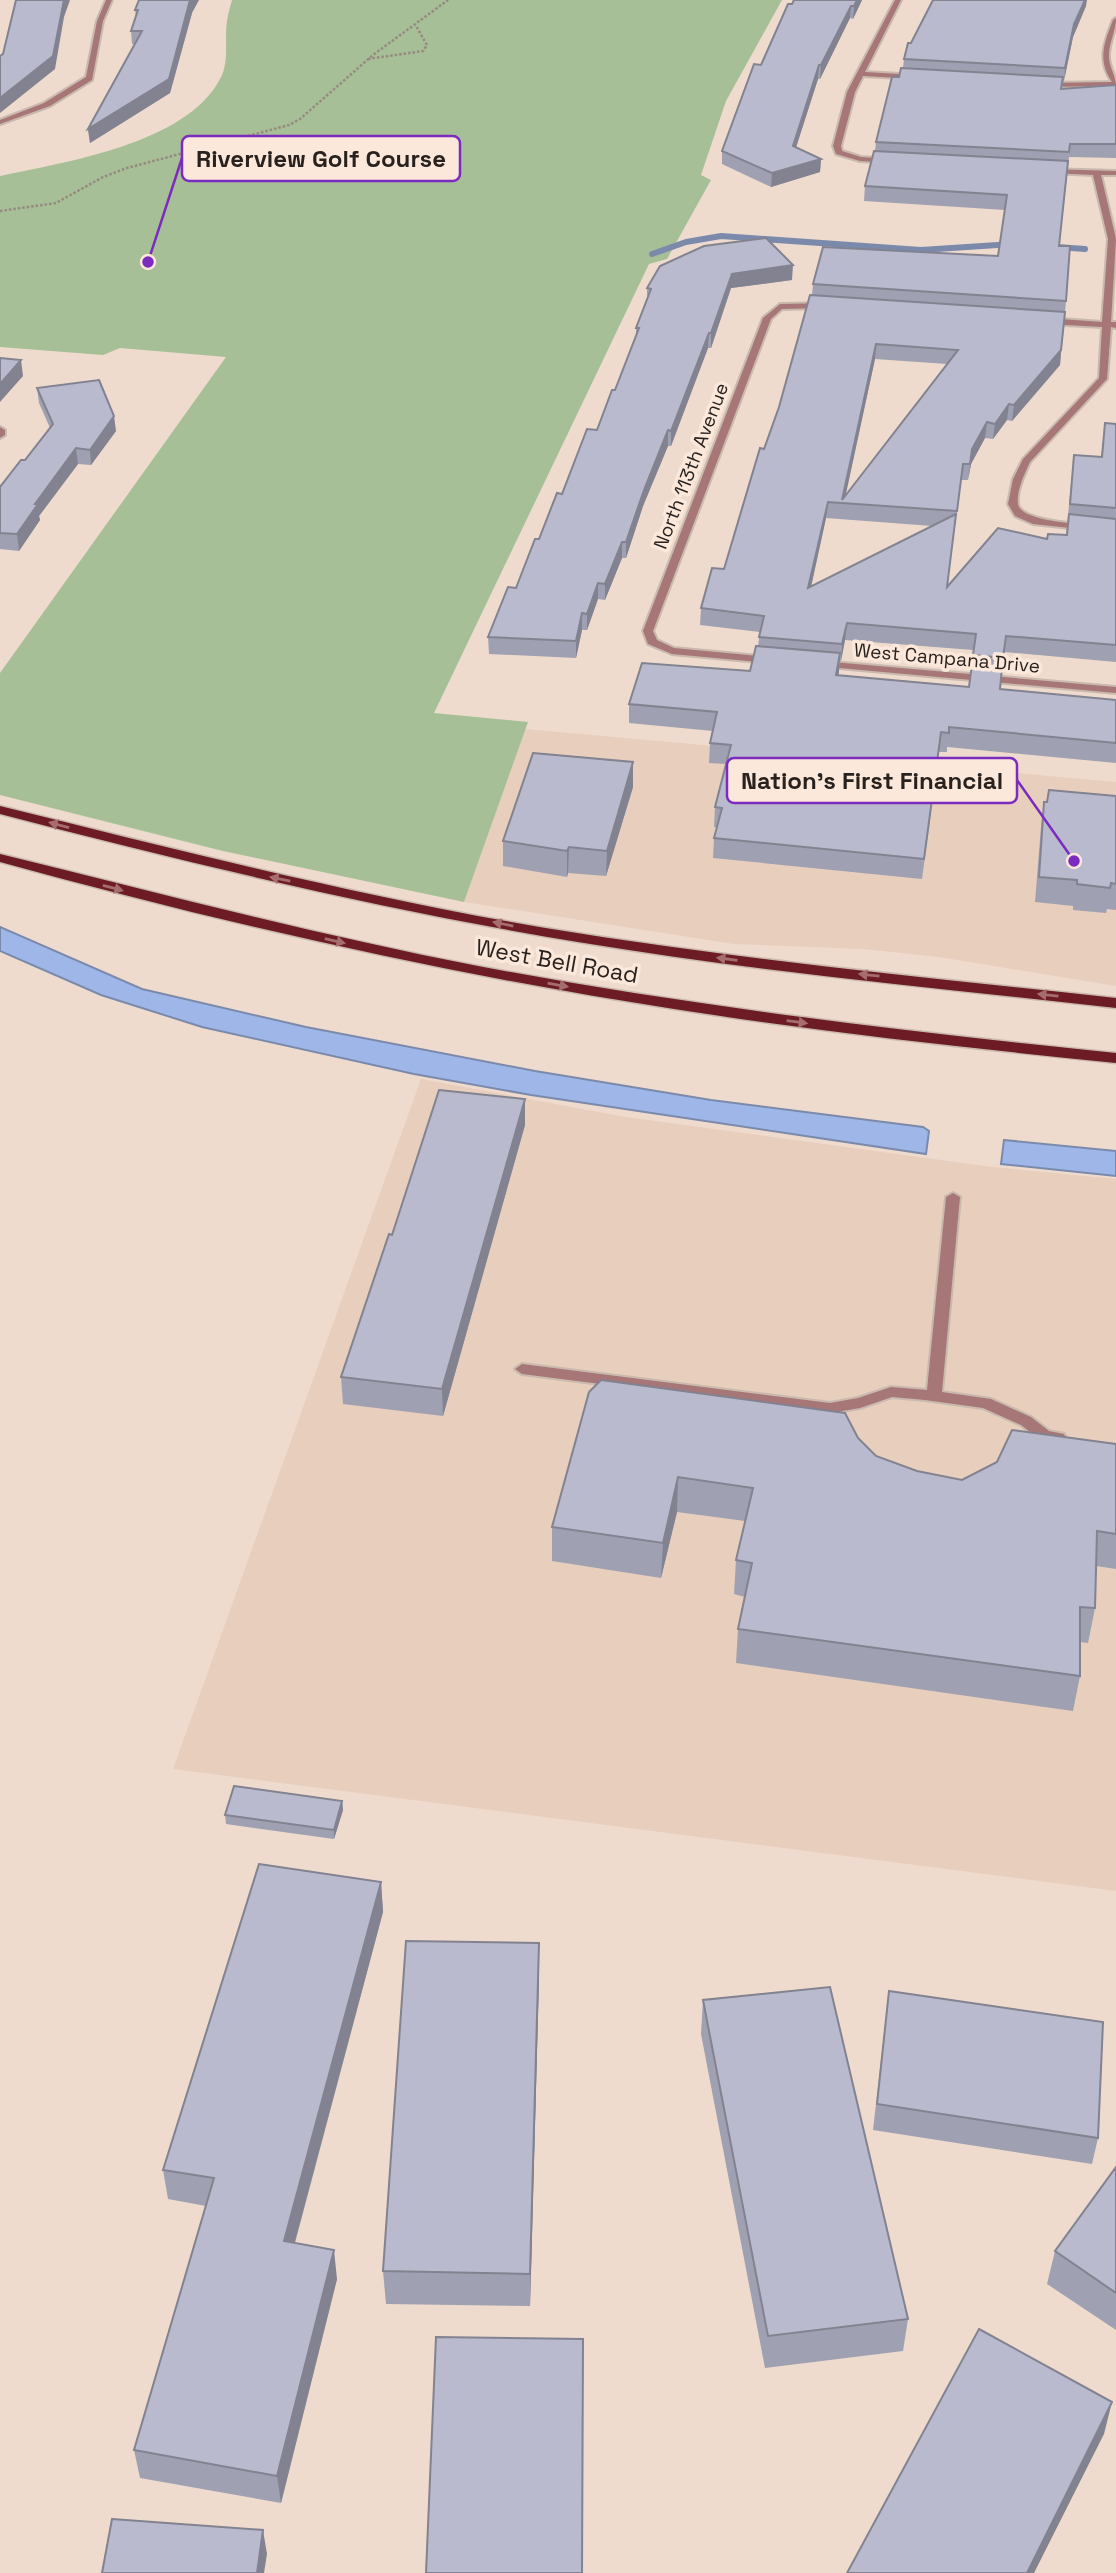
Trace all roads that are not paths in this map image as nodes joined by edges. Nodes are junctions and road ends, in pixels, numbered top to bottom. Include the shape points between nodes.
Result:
1 (109, 0) edge
2 (898, 0) edge
3 (1116, 20) edge
4 (859, 74) junction
5 (928, 78) edge
6 (1116, 84) edge
7 (1039, 85) edge
8 (0, 122) edge
9 (896, 162) edge
10 (1043, 171) edge
11 (1097, 173) junction
12 (1116, 173) edge
13 (835, 306) edge
14 (1039, 320) edge
15 (1111, 325) edge
16 (1116, 530) edge
17 (782, 661) edge
18 (810, 663) edge
19 (1116, 690) edge
20 (0, 810) edge
21 (0, 858) edge
22 (1116, 1003) edge
23 (1116, 1058) edge
24 (953, 1197) dead end
25 (522, 1369) dead end
26 (934, 1397) junction
27 (1069, 1439) edge

1 - 8 street via 100,21 89,78 39,110
2 - 4 street
3 - 6 street via 1104,59
4 - 5 street
4 - 9 street via 837,146 842,155
6 - 7 street
10 - 11 street
11 - 12 street
11 - 15 street via 1111,224
13 - 17 street, North 113th Avenue via 780,307 767,318 649,625 649,637 660,647
14 - 15 street
15 - 16 street via 1103,379 1032,454 1021,470 1013,504 1026,519
18 - 19 street, West Campana Drive
22 -> 20 main road, West Bell Road via 743,961 512,926 210,864
21 -> 23 main road, West Bell Road via 192,909 446,965 771,1019
24 - 26 street
25 - 26 street via 830,1408 891,1392
26 - 27 street via 986,1404 1026,1421 1045,1436

